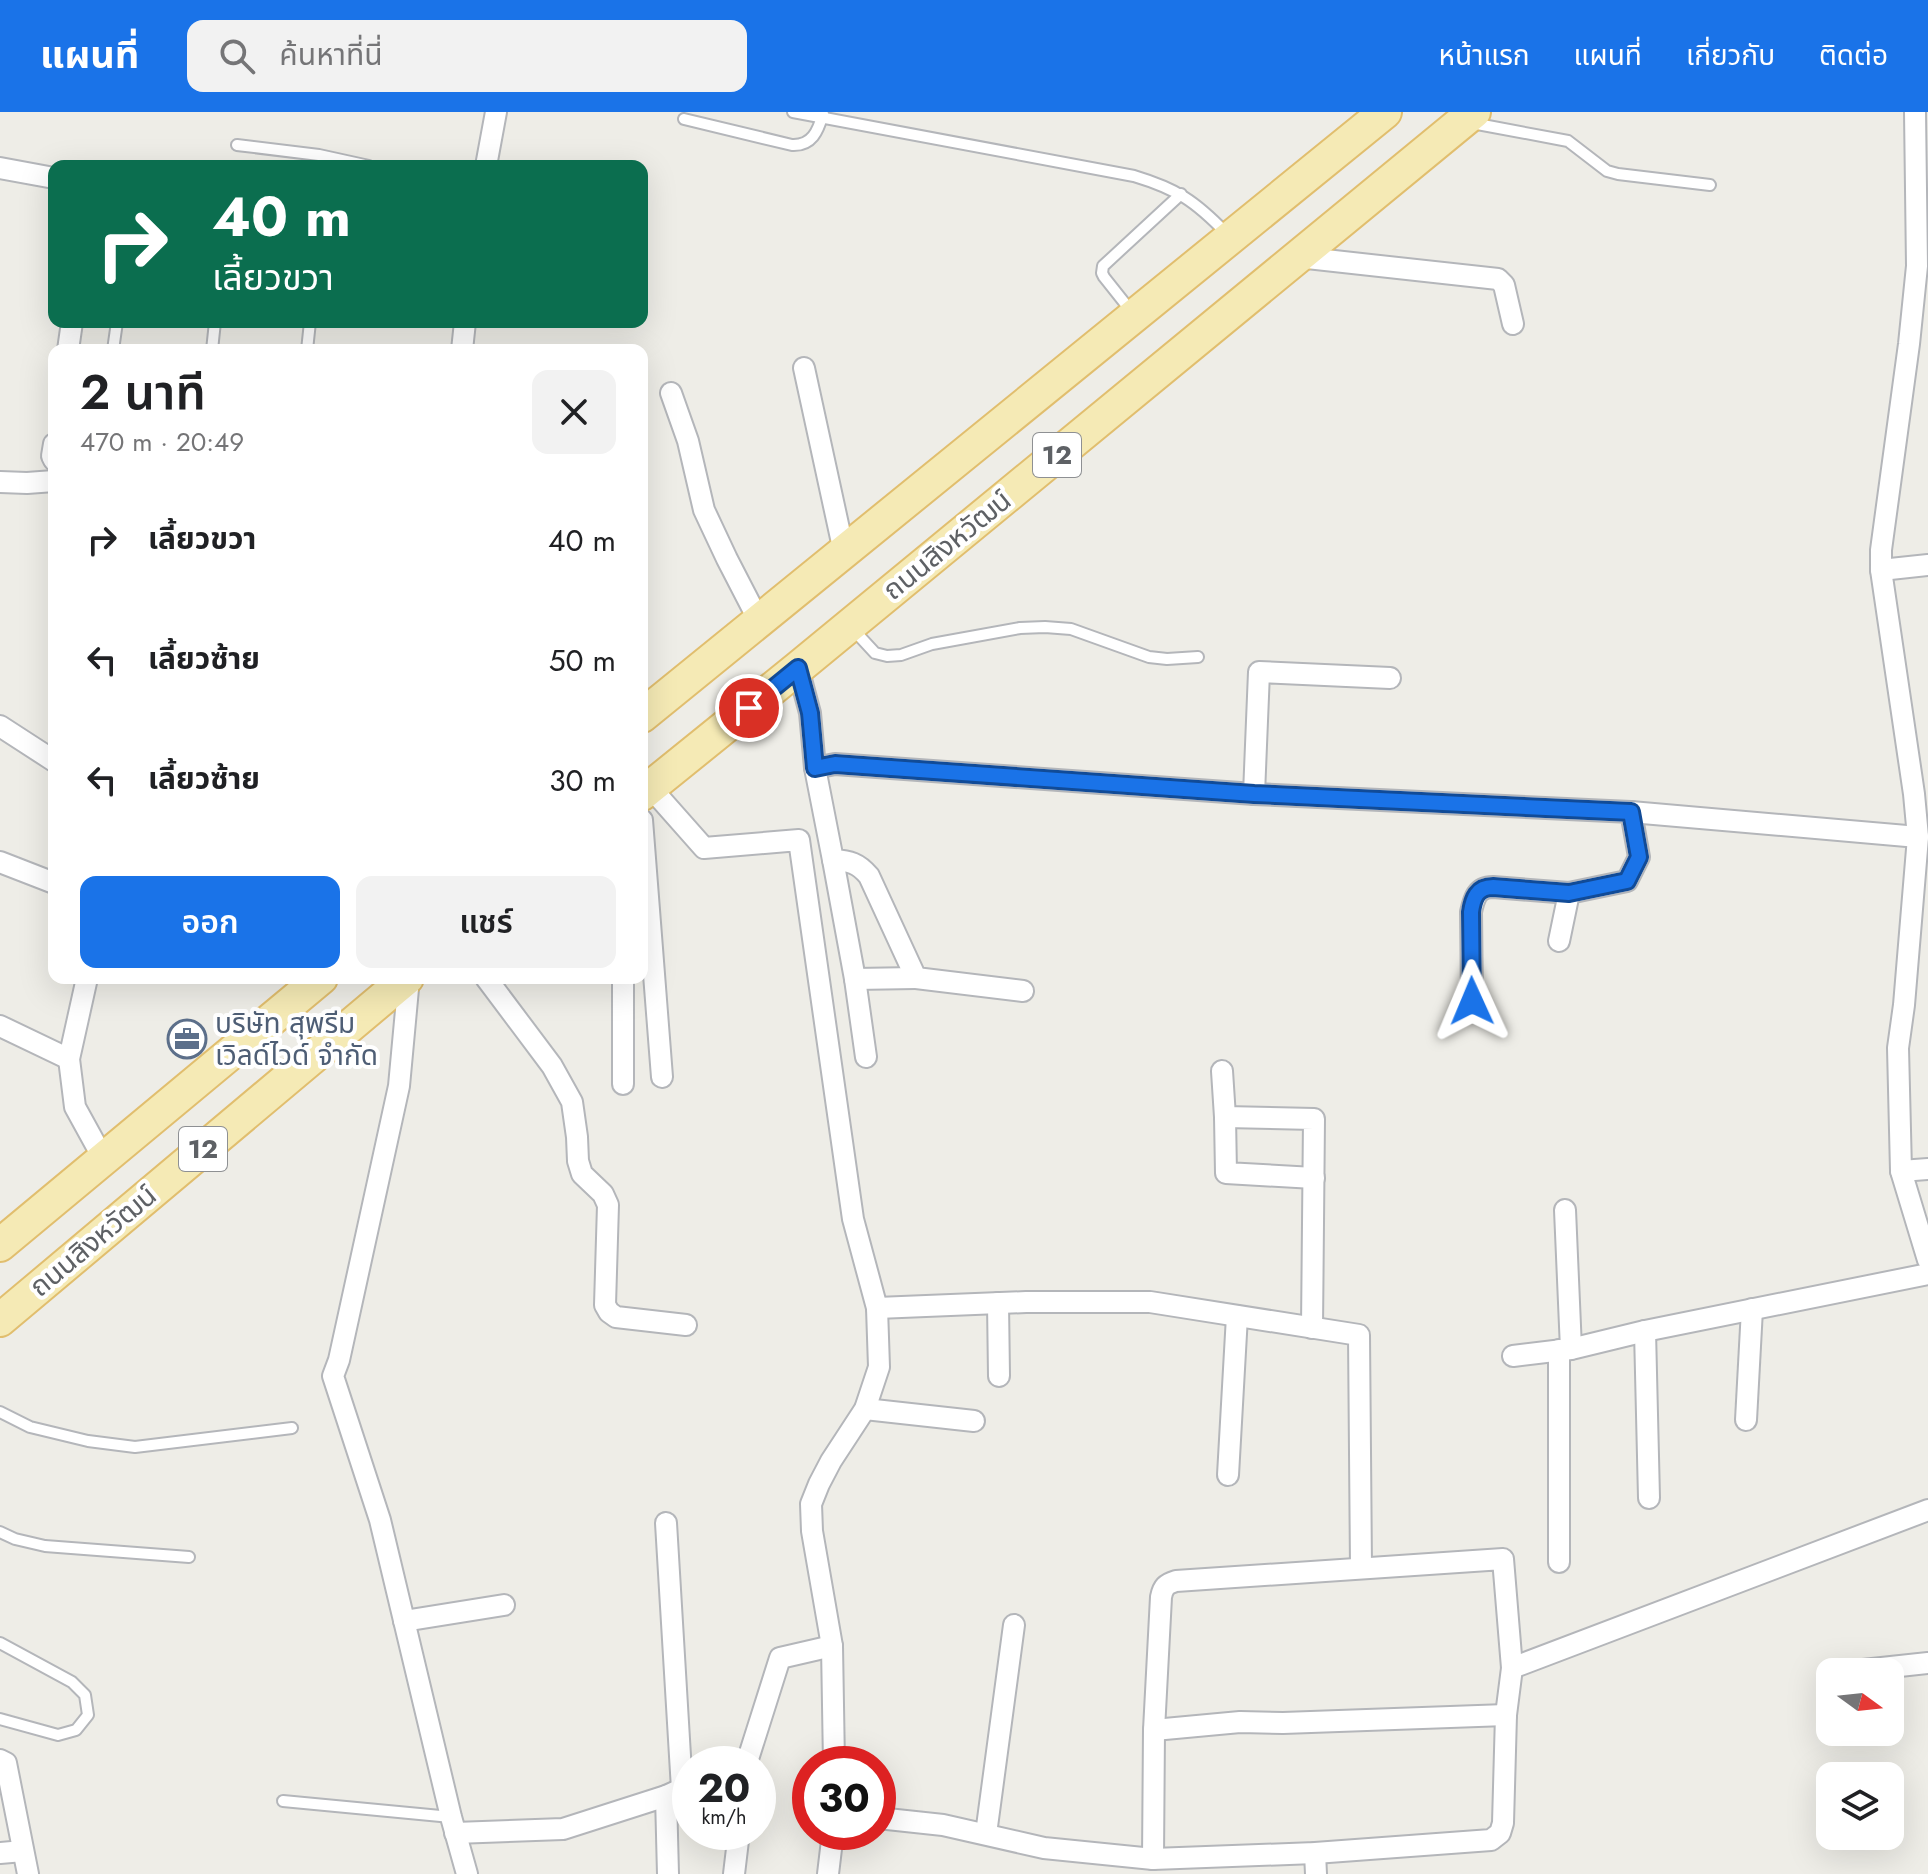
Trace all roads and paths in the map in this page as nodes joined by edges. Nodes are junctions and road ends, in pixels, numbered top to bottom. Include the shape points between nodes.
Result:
1 (496, 112) edge
2 (793, 112) edge
3 (1385, 112) edge
4 (1915, 112) edge
5 (822, 115) edge
6 (1469, 115) edge
7 (684, 119) dead end
8 (237, 145) dead end
9 (342, 160) edge
10 (487, 160) edge
11 (0, 168) edge
12 (48, 177) edge
13 (1710, 185) dead end
14 (1181, 194) junction
15 (1231, 238) junction
16 (1298, 257) junction
17 (1135, 316) junction
18 (1513, 324) dead end
19 (804, 368) dead end
20 (671, 393) dead end
21 (48, 481) edge
22 (0, 482) edge
23 (844, 552) junction
24 (1928, 565) edge
25 (1881, 570) junction
26 (759, 621) junction
27 (850, 625) junction
28 (1198, 657) dead end
29 (798, 668) junction
30 (1390, 678) dead end
31 (648, 711) edge
32 (0, 726) edge
33 (48, 757) edge
34 (815, 768) junction
35 (648, 788) edge
36 (648, 792) edge
37 (1254, 794) junction
38 (1631, 812) junction
39 (1918, 837) junction
40 (833, 860) junction
41 (0, 862) edge
42 (48, 881) edge
43 (1569, 893) junction
44 (648, 897) edge
45 (1559, 941) dead end
46 (916, 978) junction
47 (855, 979) junction
48 (86, 984) edge
49 (314, 984) edge
50 (401, 984) edge
51 (408, 984) edge
52 (490, 984) edge
53 (623, 984) edge
54 (1023, 991) dead end
55 (1472, 1001) dead end
56 (0, 1026) edge
57 (866, 1057) dead end
58 (69, 1059) junction
59 (1222, 1071) dead end
60 (662, 1077) dead end
61 (623, 1084) dead end
62 (1225, 1117) junction
63 (103, 1158) junction
64 (1928, 1169) edge
65 (1901, 1171) junction
66 (1314, 1178) junction
67 (1565, 1210) dead end
68 (5, 1234) edge
69 (1928, 1260) edge
70 (1928, 1274) edge
71 (998, 1303) junction
72 (877, 1308) junction
73 (1752, 1309) junction
74 (1237, 1316) junction
75 (0, 1320) edge
76 (686, 1325) dead end
77 (1312, 1328) junction
78 (1645, 1331) junction
79 (1565, 1349) junction
80 (1513, 1356) dead end
81 (999, 1376) dead end
82 (865, 1409) junction
83 (0, 1412) edge
84 (1746, 1420) dead end
85 (974, 1421) dead end
86 (292, 1428) dead end
87 (1228, 1475) dead end
88 (1649, 1498) dead end
89 (1928, 1510) edge
90 (666, 1523) dead end
91 (0, 1532) edge
92 (189, 1557) dead end
93 (1559, 1562) dead end
94 (1361, 1568) junction
95 (504, 1605) dead end
96 (404, 1621) junction
97 (1014, 1625) dead end
98 (0, 1643) edge
99 (832, 1646) junction
100 (1928, 1663) edge
101 (1904, 1666) edge
102 (1512, 1668) junction
103 (1506, 1715) junction
104 (0, 1719) edge
105 (1154, 1730) junction
106 (677, 1746) edge
107 (750, 1746) edge
108 (834, 1746) edge
109 (0, 1760) edge
110 (672, 1792) edge
111 (283, 1801) dead end
112 (896, 1820) edge
113 (453, 1825) junction
114 (986, 1834) junction
115 (672, 1843) edge
116 (737, 1850) edge
117 (831, 1850) edge
118 (23, 1851) junction
119 (0, 1853) edge
120 (1153, 1859) junction
121 (1316, 1864) edge
122 (28, 1874) edge
123 (467, 1874) edge
124 (668, 1874) edge
125 (734, 1874) edge
126 (828, 1874) edge

1 - 10 street
2 - 5 lane
3 - 15 main road, 12
4 - 25 street via 1917,266
5 - 7 lane via 815,136 800,145
5 - 14 lane via 1134,176
6 - 13 lane via 1568,141 1607,171
6 - 16 main road, ถนนสิงหวัฒน์ / 12
8 - 9 lane
11 - 12 street
14 - 15 lane
14 - 17 lane via 1103,266 1104,277
15 - 17 main road, 12
16 - 18 street via 1498,279
16 - 27 main road, ถนนสิงหวัฒน์ / 12
17 - 23 main road, 12
19 - 23 street
20 - 26 street via 704,510
21 - 22 street
23 - 26 main road, 12
24 - 25 street
25 - 39 street
26 - 31 main road, 12
27 - 28 lane via 875,653 887,656 1045,627 1071,629 1149,657
27 - 29 main road, ถนนสิงหวัฒน์ / 12
29 - 34 street via 810,713
29 - 35 main road, ถนนสิงหวัฒน์ / 12
30 - 37 street via 1259,672
32 - 33 street
34 - 37 street via 835,764
34 - 40 street
36 - 72 street via 704,848 799,840 853,1219
37 - 38 street
38 - 39 street
38 - 43 street via 1639,857 1627,881
39 - 65 street via 1898,1048
40 - 46 street via 851,861 869,876
40 - 47 street
41 - 42 street
43 - 45 street
43 - 55 street via 1493,887 1479,891 1471,912
44 - 60 street
46 - 47 street
46 - 54 street
47 - 57 street
48 - 58 street
49 - 63 main road, ถนนสิงหวัฒน์ / 12
50 - 75 main road, ถนนสิงหวัฒน์ / 12
51 - 96 street via 399,1086 333,1376 380,1520
52 - 76 street via 552,1066 572,1102 582,1174 608,1205 609,1312
53 - 61 street
56 - 58 street
58 - 63 street via 75,1107
59 - 62 street
62 - 66 street via 1226,1173
62 - 66 street via 1314,1119
63 - 68 main road, ถนนสิงหวัฒน์ / 12
64 - 65 street
65 - 69 street
66 - 77 street
67 - 79 street
70 - 73 street
71 - 72 street
71 - 74 street via 1150,1302
71 - 81 street
72 - 82 street via 879,1367
73 - 78 street
73 - 84 street
74 - 77 street
74 - 87 street
77 - 94 street via 1359,1335
78 - 79 street
78 - 88 street
79 - 80 street
79 - 93 street
82 - 85 street
82 - 99 street via 811,1504
83 - 86 lane via 30,1427 135,1447
89 - 102 street
90 - 106 street
91 - 92 lane via 45,1546
94 - 102 street via 1503,1559
94 - 105 street via 1169,1583 1161,1597
95 - 96 street
96 - 113 street
97 - 114 street
98 - 104 lane via 72,1682 85,1695 88,1715 76,1730 58,1735
99 - 107 street via 780,1658
99 - 108 street
100 - 101 street
102 - 103 street
103 - 105 street via 1240,1722
103 - 121 street via 1500,1833 1491,1840
105 - 120 street
109 - 118 street via 6,1763
110 - 113 street via 563,1829
111 - 113 lane
112 - 114 street
113 - 123 street
114 - 120 street via 1044,1848
115 - 124 street
116 - 125 street
117 - 126 street
118 - 119 street
118 - 122 street
120 - 121 street

